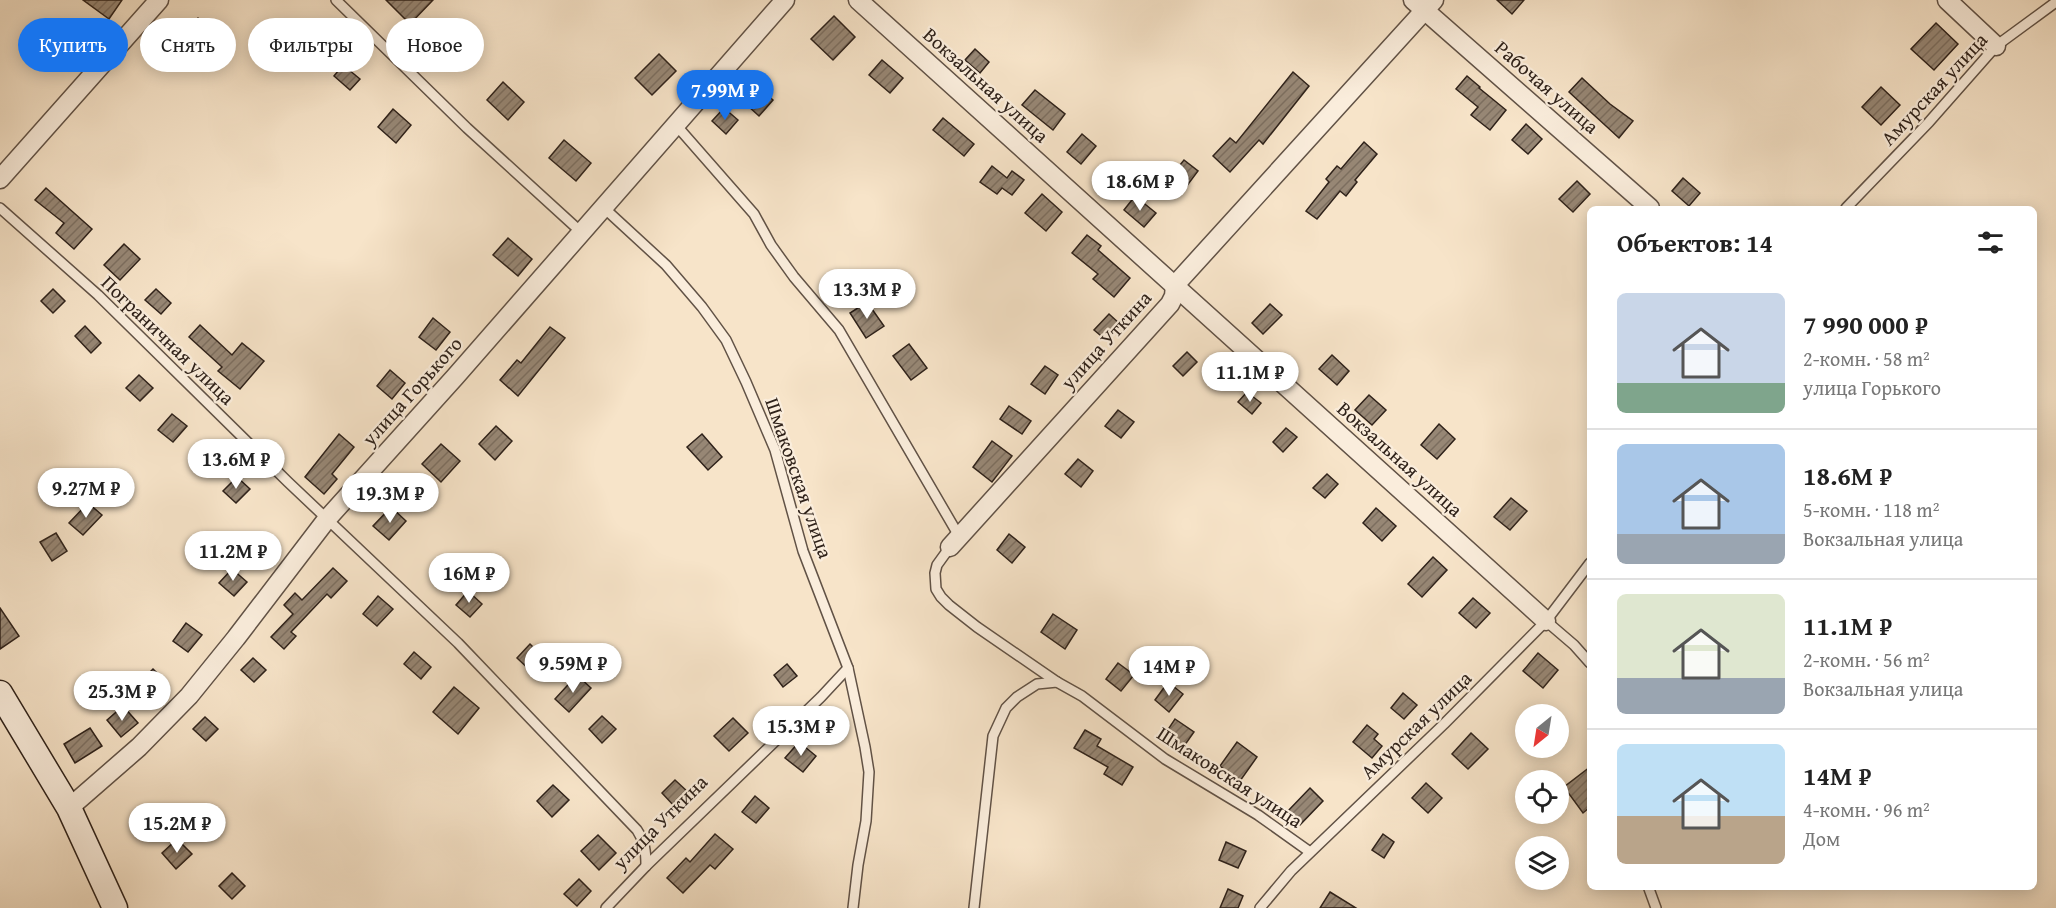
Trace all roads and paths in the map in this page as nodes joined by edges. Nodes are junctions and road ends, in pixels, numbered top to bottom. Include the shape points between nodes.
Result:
1 (159, 0) edge
2 (336, 0) edge
3 (785, 0) edge
4 (858, 0) edge
5 (1947, 0) edge
6 (2056, 2) edge
7 (1424, 3) edge
8 (1996, 46) junction
9 (675, 125) junction
10 (0, 179) edge
11 (1648, 206) edge
12 (1848, 206) edge
13 (603, 207) junction
14 (0, 208) edge
15 (581, 232) junction
16 (1175, 285) junction
17 (327, 519) junction
18 (955, 541) junction
19 (1587, 567) edge
20 (1546, 621) junction
21 (1587, 660) edge
22 (848, 668) junction
23 (1057, 682) junction
24 (0, 693) edge
25 (69, 808) junction
26 (1310, 852) junction
27 (646, 866) junction
28 (1649, 890) edge
29 (115, 908) edge
30 (606, 908) edge
31 (853, 908) edge
32 (974, 908) edge
33 (1260, 908) edge
34 (1656, 908) edge

1 - 10 street
2 - 15 lane
3 - 9 street, улица Горького
4 - 16 street, Вокзальная улица
5 - 8 street
6 - 8 lane, Амурская улица
7 - 11 street, Рабочая улица
7 - 16 street, улица Уткина
8 - 12 lane, Амурская улица
9 - 13 street, улица Горького
9 - 18 lane via 754,214 794,277 839,330
13 - 15 street, улица Горького
13 - 22 lane, Шмаковская улица via 666,265 726,340 775,450 803,551
14 - 17 lane, Пограничная улица via 98,295
15 - 17 street, улица Горького
16 - 18 street, улица Уткина via 1170,304
16 - 20 street, Вокзальная улица
17 - 25 street, улица Горького via 189,696 139,747
17 - 27 lane, Пограничная улица via 458,643 637,830 644,840
18 - 23 lane, Шмаковская улица via 935,573 941,597
19 - 20 lane, Амурская улица
20 - 21 lane, Вокзальная улица
20 - 26 lane, Амурская улица
22 - 27 lane, улица Уткина
22 - 31 lane, Шмаковская улица via 869,772
23 - 26 lane, Шмаковская улица via 1166,759
23 - 32 lane via 1037,684 1017,697 1002,714 993,736
24 - 25 street
25 - 29 street
26 - 33 lane, Амурская улица
27 - 30 lane, улица Уткина
28 - 34 lane

